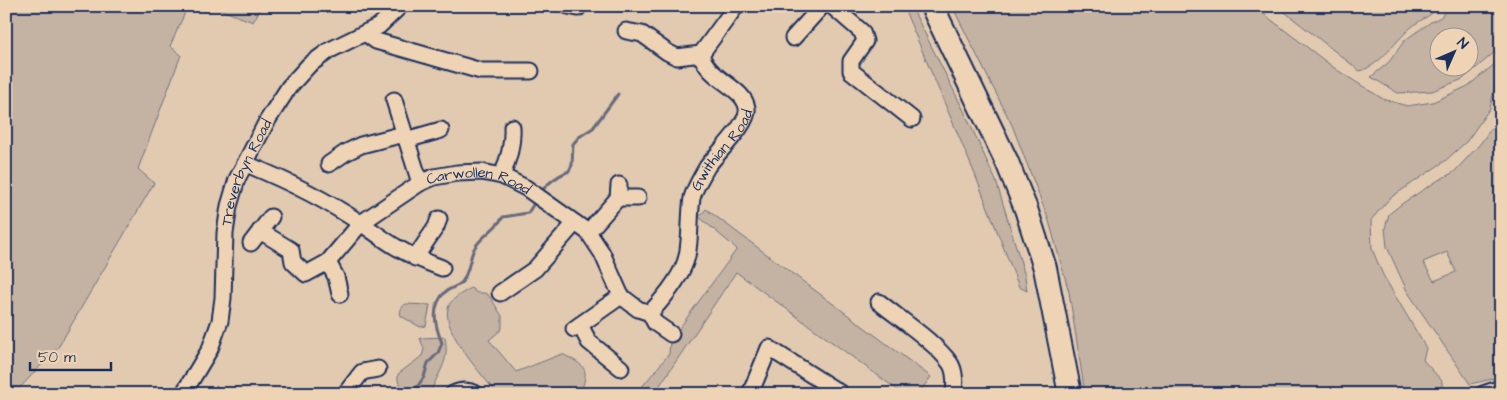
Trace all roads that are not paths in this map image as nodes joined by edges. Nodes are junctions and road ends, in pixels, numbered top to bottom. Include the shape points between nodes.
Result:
1 (400, 6) edge
2 (736, 6) edge
3 (822, 6) edge
4 (932, 6) edge
5 (836, 9) edge
6 (626, 31) dead end
7 (365, 32) junction
8 (793, 38) dead end
9 (701, 54) junction
10 (531, 71) dead end
11 (394, 100) dead end
12 (912, 120) dead end
13 (512, 127) dead end
14 (441, 130) dead end
15 (405, 137) junction
16 (246, 164) junction
17 (329, 164) dead end
18 (502, 176) junction
19 (420, 183) junction
20 (638, 198) dead end
21 (271, 217) dead end
22 (361, 223) junction
23 (575, 223) junction
24 (441, 226) dead end
25 (588, 232) junction
26 (415, 258) junction
27 (328, 262) junction
28 (442, 268) dead end
29 (340, 294) dead end
30 (500, 294) dead end
31 (621, 296) junction
32 (879, 302) dead end
33 (650, 313) junction
34 (670, 334) dead end
35 (621, 368) dead end
36 (383, 370) dead end
37 (1501, 388) edge
38 (840, 393) edge
39 (183, 394) edge
40 (344, 394) edge
41 (453, 394) edge
42 (476, 394) edge
43 (750, 394) edge
44 (953, 394) edge
45 (1070, 394) edge
46 (1483, 394) edge

1 - 7 street, Treverbyn Road via 379,26
2 - 9 street
3 - 8 street
4 - 45 highway via 1007,162 1026,209 1045,268
5 - 12 street via 862,32 865,41 850,61 850,70
6 - 9 street via 642,34 677,57
7 - 10 street via 376,41 480,71
7 - 16 street, Treverbyn Road via 309,65 289,87 267,121
9 - 33 street, Gwithian Road via 711,72 743,97 748,109 744,121 708,167 693,197 687,257 671,289
11 - 15 street
13 - 18 street via 512,147
14 - 15 street
15 - 17 street via 361,145
15 - 19 street
16 - 22 street via 271,174
16 - 39 street, Treverbyn Road via 237,179 229,206 220,321 210,349
18 - 19 street, Carwollen Road via 482,172 457,173
18 - 23 street, Carwollen Road via 539,196
19 - 22 street, Carwollen Road
20 - 25 street via 619,191
21 - 27 street via 256,237 291,250 293,262 306,274
22 - 26 street
22 - 27 street, Carwollen Road
23 - 25 street, Carwollen Road
23 - 30 street via 535,269
24 - 26 street
25 - 31 street, Carwollen Road via 602,252
26 - 28 street
27 - 29 street
31 - 33 street via 638,309
31 - 35 street via 577,327 589,342
32 - 44 street via 952,365
33 - 34 street via 655,323
36 - 40 street via 362,372
37 - 46 street
38 - 43 street via 769,348
41 - 42 street via 470,391

